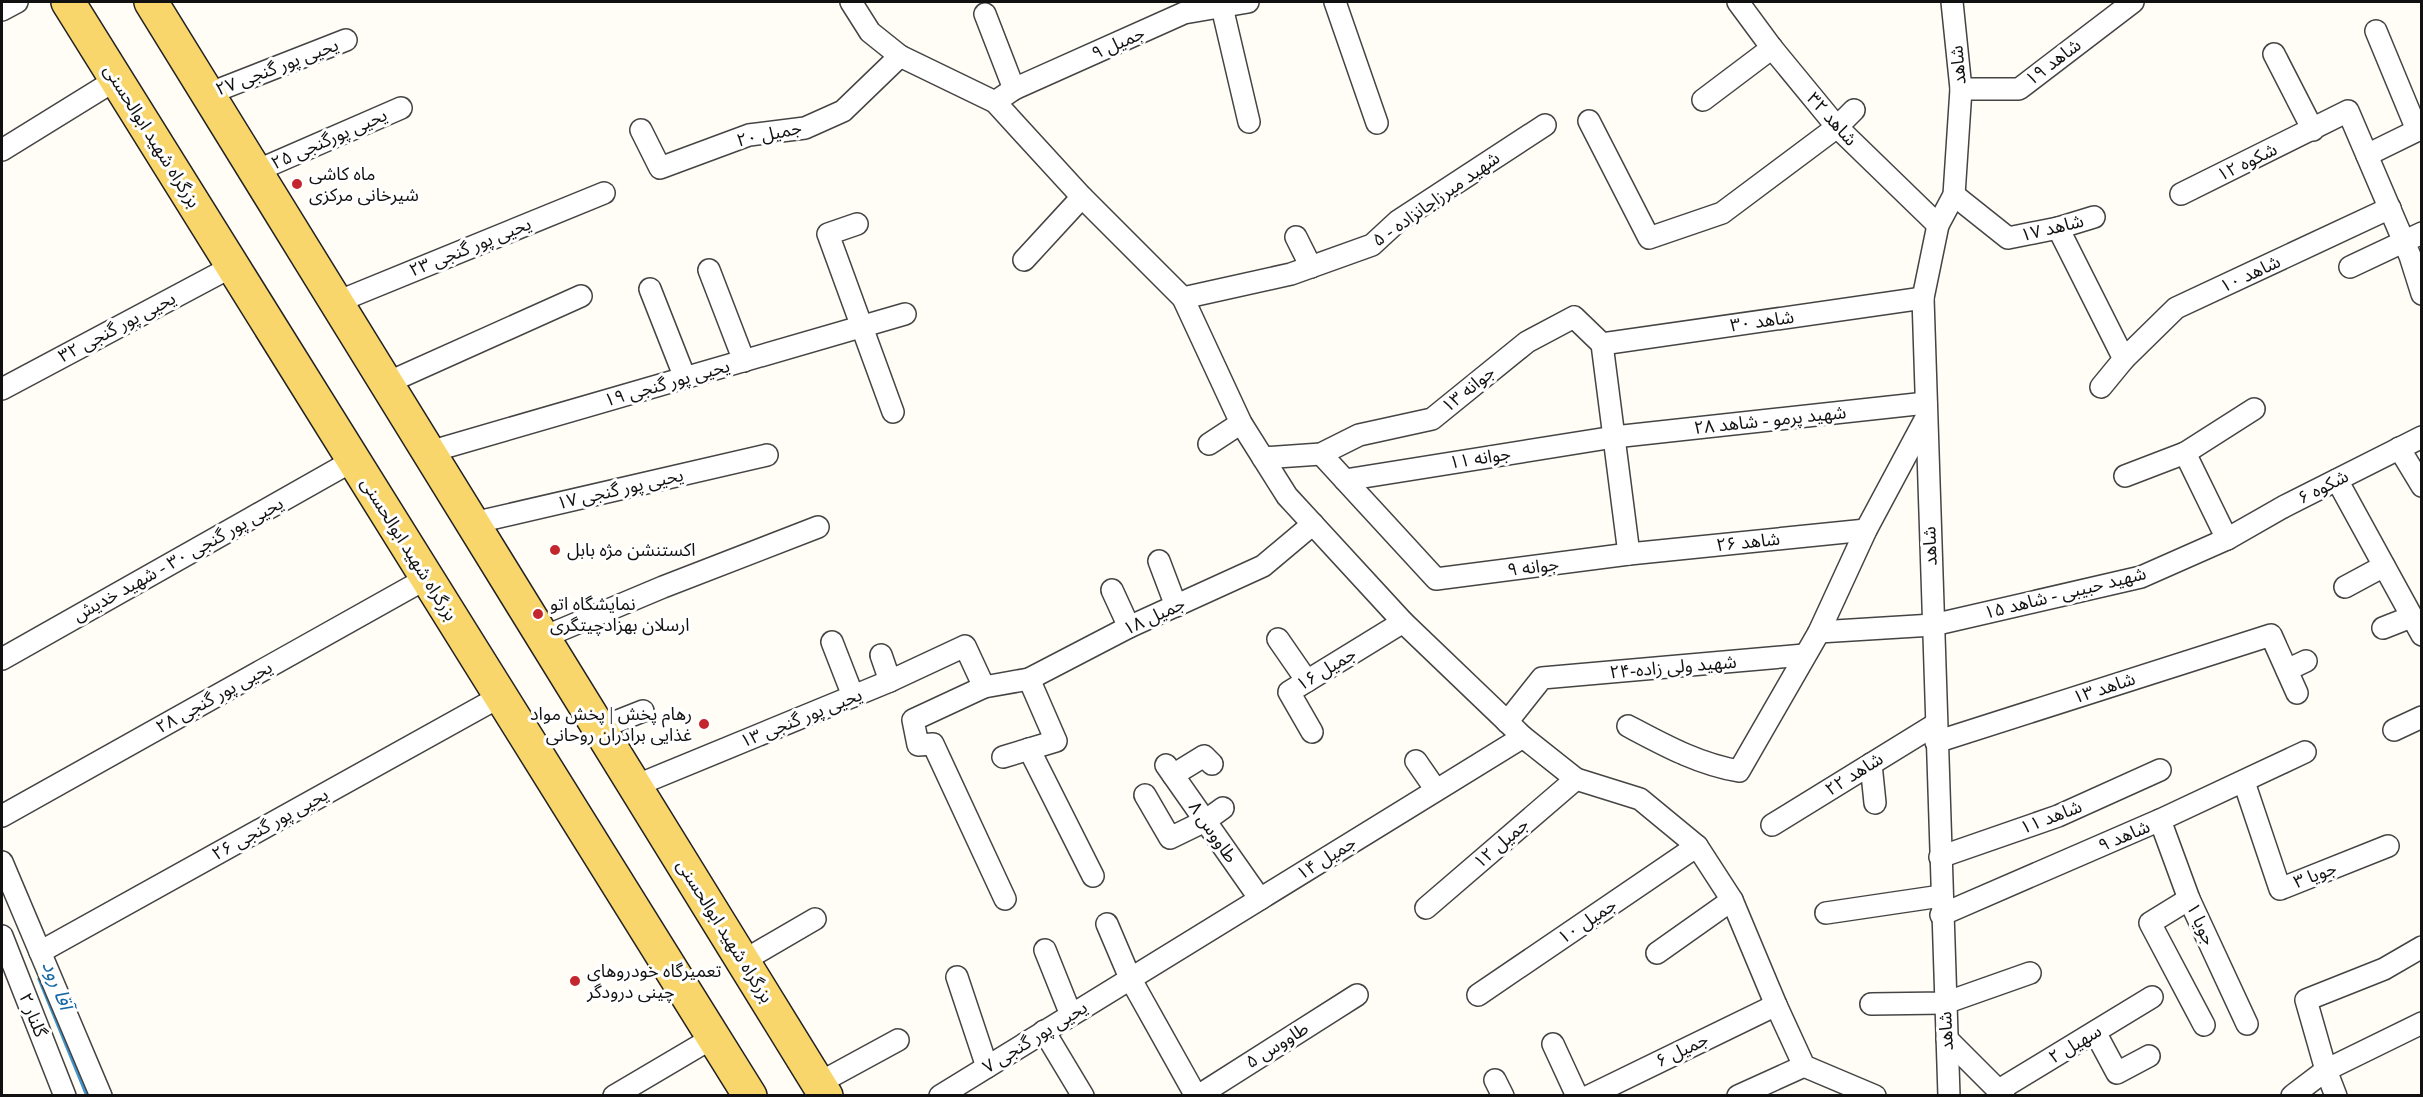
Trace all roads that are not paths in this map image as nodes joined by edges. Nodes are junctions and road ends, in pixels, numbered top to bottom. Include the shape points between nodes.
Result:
1 (17, 2) edge
2 (68, 2) edge
3 (151, 2) edge
4 (1248, 2) edge
5 (1335, 2) edge
6 (1738, 2) edge
7 (1952, 2) edge
8 (2133, 2) edge
9 (855, 3) edge
10 (1222, 8) junction
11 (2, 10) edge
12 (985, 14) dead end
13 (2376, 31) dead end
14 (346, 40) dead end
15 (1772, 48) junction
16 (2274, 54) dead end
17 (900, 56) junction
18 (117, 79) junction
19 (1014, 88) junction
20 (1961, 89) junction
21 (208, 94) junction
22 (1703, 100) dead end
23 (995, 102) junction
24 (401, 108) dead end
25 (1854, 110) dead end
26 (1589, 121) dead end
27 (1249, 122) dead end
28 (1377, 123) dead end
29 (1545, 125) dead end
30 (1837, 127) junction
31 (2419, 129) edge
32 (641, 130) dead end
33 (2313, 130) junction
34 (2, 150) edge
35 (2367, 155) junction
36 (256, 171) junction
37 (604, 193) dead end
38 (2181, 194) dead end
39 (1954, 195) junction
40 (1082, 197) junction
41 (2390, 208) junction
42 (2094, 217) dead end
43 (857, 224) dead end
44 (1938, 225) junction
45 (2058, 228) junction
46 (1296, 237) dead end
47 (2412, 243) edge
48 (1024, 260) dead end
49 (232, 266) junction
50 (1311, 267) junction
51 (2350, 267) dead end
52 (709, 270) dead end
53 (650, 289) dead end
54 (2421, 294) edge
55 (581, 296) dead end
56 (1183, 298) junction
57 (1923, 298) junction
58 (337, 302) junction
59 (905, 314) dead end
60 (862, 326) junction
61 (1602, 344) junction
62 (2124, 359) junction
63 (744, 361) junction
64 (685, 378) junction
65 (387, 383) junction
66 (2101, 387) dead end
67 (2, 389) edge
68 (2254, 409) dead end
69 (1926, 411) junction
70 (893, 412) dead end
71 (1241, 423) junction
72 (1614, 437) junction
73 (2421, 437) edge
74 (1209, 444) dead end
75 (2399, 448) junction
76 (429, 452) junction
77 (2185, 453) junction
78 (1321, 454) junction
79 (767, 455) dead end
80 (1263, 458) junction
81 (354, 460) junction
82 (2125, 476) dead end
83 (1345, 480) junction
84 (2337, 480) junction
85 (2421, 486) edge
86 (473, 523) junction
87 (1312, 524) junction
88 (818, 527) dead end
89 (1866, 530) junction
90 (2227, 539) junction
91 (1629, 554) junction
92 (1159, 561) dead end
93 (2384, 566) junction
94 (427, 578) junction
95 (2345, 587) dead end
96 (1112, 590) dead end
97 (1176, 606) junction
98 (1403, 622) junction
99 (1933, 625) junction
100 (2416, 626) edge
101 (1129, 627) junction
102 (2383, 628) dead end
103 (1819, 632) junction
104 (543, 637) junction
105 (1278, 639) dead end
106 (832, 642) dead end
107 (881, 655) dead end
108 (1804, 655) junction
109 (2, 659) edge
110 (1029, 678) junction
111 (890, 681) junction
112 (1307, 681) junction
113 (984, 687) junction
114 (2297, 693) dead end
115 (501, 696) junction
116 (853, 696) junction
117 (643, 711) dead end
118 (2421, 717) edge
119 (1507, 722) junction
120 (1628, 726) dead end
121 (600, 728) junction
122 (2394, 730) dead end
123 (1312, 732) dead end
124 (1936, 733) junction
125 (1523, 737) junction
126 (1029, 749) junction
127 (2305, 752) dead end
128 (1003, 757) dead end
129 (1416, 761) dead end
130 (1212, 764) dead end
131 (1871, 764) junction
132 (2160, 770) dead end
133 (1576, 779) junction
134 (2244, 782) junction
135 (635, 786) junction
136 (1436, 790) junction
137 (1145, 795) dead end
138 (1875, 803) dead end
139 (1224, 808) dead end
140 (2, 816) edge
141 (2160, 820) junction
142 (1205, 821) junction
143 (1772, 825) dead end
144 (1696, 846) junction
145 (2388, 846) dead end
146 (1940, 857) junction
147 (2, 862) edge
148 (1093, 876) dead end
149 (1005, 899) dead end
150 (1260, 899) junction
151 (2189, 899) junction
152 (1732, 900) junction
153 (1941, 905) junction
154 (1426, 908) dead end
155 (1826, 912) dead end
156 (815, 919) dead end
157 (1107, 924) dead end
158 (2, 936) edge
159 (2421, 947) edge
160 (1044, 950) dead end
161 (40, 952) junction
162 (1657, 953) dead end
163 (743, 961) junction
164 (6, 963) edge
165 (2030, 973) dead end
166 (957, 977) dead end
167 (1130, 978) junction
168 (1357, 995) dead end
169 (1478, 995) dead end
170 (2152, 997) dead end
171 (1945, 1003) junction
172 (1871, 1004) dead end
173 (1776, 1005) junction
174 (1071, 1015) junction
175 (2421, 1023) edge
176 (2247, 1024) dead end
177 (2204, 1025) dead end
178 (1044, 1031) junction
179 (2095, 1032) junction
180 (714, 1037) junction
181 (1947, 1039) junction
182 (898, 1040) dead end
183 (1553, 1044) dead end
184 (2148, 1056) dead end
185 (1804, 1066) junction
186 (987, 1067) junction
187 (2326, 1071) junction
188 (823, 1089) edge
189 (1843, 1089) edge
190 (2002, 1093) edge
191 (65, 1095) edge
192 (101, 1095) edge
193 (614, 1095) edge
194 (750, 1095) edge
195 (940, 1095) edge
196 (1083, 1095) edge
197 (1197, 1095) edge
198 (1577, 1095) edge
199 (1588, 1095) edge
200 (1738, 1095) edge
201 (1875, 1095) edge
202 (1949, 1095) edge
203 (2292, 1095) edge
204 (2336, 1095) edge

1 - 11 street
2 - 18 main road, بزرگراه شهید ابوالحسنی
3 - 21 main road, بزرگراه شهید ابوالحسنی
4 - 10 street, جمیل ۹
5 - 28 street
6 - 15 street, شاهد ۳۲
7 - 20 street, شاهد
8 - 20 street, شاهد ۱۹ via 2019,88
9 - 17 street via 870,32
10 - 19 street, جمیل ۹ via 1184,13
10 - 27 street
12 - 19 street
13 - 31 street
14 - 21 street, یحیی پور گنجی ۲۷
15 - 22 street
15 - 30 street, شاهد ۳۲
16 - 33 street
17 - 23 street
17 - 32 street, جمیل ۲۰ via 843,111 805,128 749,135 660,168
18 - 34 street
18 - 49 main road, بزرگراه شهید ابوالحسنی
19 - 23 street, جمیل ۹
20 - 39 street, شاهد
21 - 36 main road, بزرگراه شهید ابوالحسنی
23 - 40 street
24 - 36 street, یحیی پورگنجی ۲۵
25 - 30 street
26 - 30 street via 1649,238 1722,213
29 - 50 street, شهید میرزاجانزاده - ۵ via 1398,221 1372,245
30 - 44 street, شاهد ۳۲
31 - 35 street
33 - 35 street, شکوه ۱۲ via 2348,111
33 - 38 street, شکوه ۱۲
35 - 41 street
36 - 58 main road, بزرگراه شهید ابوالحسنی
37 - 58 street, یحیی پور گنجی ۲۳
39 - 44 street, شاهد
39 - 45 street, شاهد ۱۷ via 2008,238
40 - 48 street
40 - 56 street
41 - 47 street
41 - 62 street, شاهد ۱۰ via 2176,308
42 - 45 street, شاهد ۱۷
43 - 60 street via 828,234
44 - 57 street, شاهد
45 - 62 street
46 - 50 street
47 - 51 street
47 - 54 street
49 - 67 street, یحیی پور گنجی ۳۲
49 - 81 main road, بزرگراه شهید ابوالحسنی
50 - 56 street, شهید میرزاجانزاده - ۵
52 - 63 street
53 - 64 street
55 - 65 street
56 - 71 street
57 - 61 street, شاهد ۳۰
57 - 69 street, شاهد
58 - 65 main road, بزرگراه شهید ابوالحسنی
59 - 60 street, یحیی پور گنجی ۱۹
60 - 63 street, یحیی پور گنجی ۱۹
60 - 70 street
61 - 72 street
61 - 78 street, جوانه ۱۳ via 1574,317 1527,342 1432,419 1359,435
62 - 66 street, شاهد ۱۰
63 - 64 street, یحیی پور گنجی ۱۹
64 - 76 street, یحیی پور گنجی ۱۹
65 - 76 main road, بزرگراه شهید ابوالحسنی
68 - 77 street
69 - 72 street, شهید پرمو - شاهد ۲۸
69 - 89 street
69 - 99 street, شاهد
71 - 74 street
71 - 80 street
72 - 83 street, جوانه ۱۱
72 - 91 street
73 - 75 street, شکوه ۶
75 - 84 street, شکوه ۶
75 - 85 street
76 - 86 main road, بزرگراه شهید ابوالحسنی
77 - 82 street
77 - 90 street
78 - 80 street
78 - 83 street
79 - 86 street, یحیی پور گنجی ۱۷
80 - 87 street via 1287,496
81 - 94 main road, بزرگراه شهید ابوالحسنی
81 - 109 street, یحیی پور گنجی ۳۰ - شهید خدیش
83 - 91 street, جوانه ۹ via 1436,579
84 - 90 street, شکوه ۶
84 - 93 street
86 - 104 main road, بزرگراه شهید ابوالحسنی
87 - 97 street, جمیل ۱۸ via 1263,567
87 - 98 street
88 - 104 street
89 - 91 street, شاهد ۲۶
89 - 103 street
90 - 99 street, شهید حبیبی - شاهد ۱۵ via 2141,577
92 - 97 street
93 - 95 street
93 - 100 street
94 - 115 main road, بزرگراه شهید ابوالحسنی
94 - 140 street, یحیی پور گنجی ۲۸
96 - 101 street
97 - 101 street, جمیل ۱۸
98 - 112 street, جمیل ۱۶
98 - 119 street
99 - 103 street, شهید حبیبی - شاهد ۱۵
99 - 124 street, شاهد
100 - 102 street
101 - 110 street, جمیل ۱۸
103 - 108 street
104 - 121 main road, بزرگراه شهید ابوالحسنی
105 - 112 street
106 - 116 street
107 - 111 street
108 - 119 street, شهید ولی زاده-۲۴ via 1542,678
108 - 120 street via 1740,771 1688,757
110 - 113 street, جمیل ۱۸
110 - 126 street via 1056,741
111 - 113 street, یحیی پور گنجی ۱۳ via 965,646
111 - 116 street, یحیی پور گنجی ۱۳
112 - 123 street, جمیل ۱۶ via 1289,692
113 - 149 street, جمیل ۱۸ via 913,720 918,746 933,744
114 - 124 street, شاهد ۱۳ via 2296,666 2271,635
115 - 161 street, یحیی پور گنجی ۲۶
115 - 180 main road, بزرگراه شهید ابوالحسنی
116 - 135 street, یحیی پور گنجی ۱۳
117 - 121 street
118 - 122 street
119 - 125 street
121 - 135 main road, بزرگراه شهید ابوالحسنی
124 - 131 street, شاهد ۲۲
124 - 146 street, شاهد
125 - 133 street
125 - 136 street, جمیل ۱۴
126 - 128 street
126 - 148 street
127 - 134 street, شاهد ۹
129 - 136 street
130 - 142 street, طاووس ۸ via 1204,756 1169,770
131 - 138 street
131 - 143 street, شاهد ۲۲
132 - 146 street, شاهد ۱۱ via 2058,816
133 - 144 street via 1640,799
133 - 154 street, جمیل ۱۲
134 - 141 street, شاهد ۹
134 - 145 street, جویا ۳ via 2280,889
135 - 163 main road, بزرگراه شهید ابوالحسنی
136 - 150 street, جمیل ۱۴
137 - 142 street via 1170,838
139 - 142 street
141 - 151 street, جویا ۱
141 - 153 street, شاهد ۹
142 - 150 street, طاووس ۸
144 - 152 street
144 - 169 street, جمیل ۱۰
146 - 153 street, شاهد
147 - 161 street
150 - 167 street, جمیل ۱۴
151 - 176 street, جویا ۱
151 - 177 street via 2150,922
152 - 162 street
152 - 173 street
153 - 155 street, شاهد ۹
153 - 171 street, شاهد
156 - 163 street
157 - 167 street
158 - 164 street, گلنار ۲
159 - 187 street via 2384,969 2306,1000
160 - 174 street
161 - 192 street
163 - 188 main road, بزرگراه شهید ابوالحسنی
164 - 191 street, گلنار ۲
165 - 171 street
166 - 186 street
167 - 174 street, یحیی پور گنجی ۷
167 - 197 street
168 - 197 street, طاووس ۵
170 - 179 street, سهیل ۲
171 - 172 street
171 - 181 street, شاهد
173 - 185 street
173 - 199 street, جمیل ۶
174 - 178 street, یحیی پور گنجی ۷
175 - 187 street
178 - 186 street, یحیی پور گنجی ۷
178 - 196 street
179 - 184 street via 2117,1073
179 - 190 street, سهیل ۲
180 - 193 street
180 - 194 main road, بزرگراه شهید ابوالحسنی
181 - 190 street
181 - 202 street, شاهد
182 - 188 street
183 - 198 street
185 - 189 street
185 - 200 street
186 - 195 street, یحیی پور گنجی ۷
187 - 203 street
187 - 204 street
189 - 201 street

